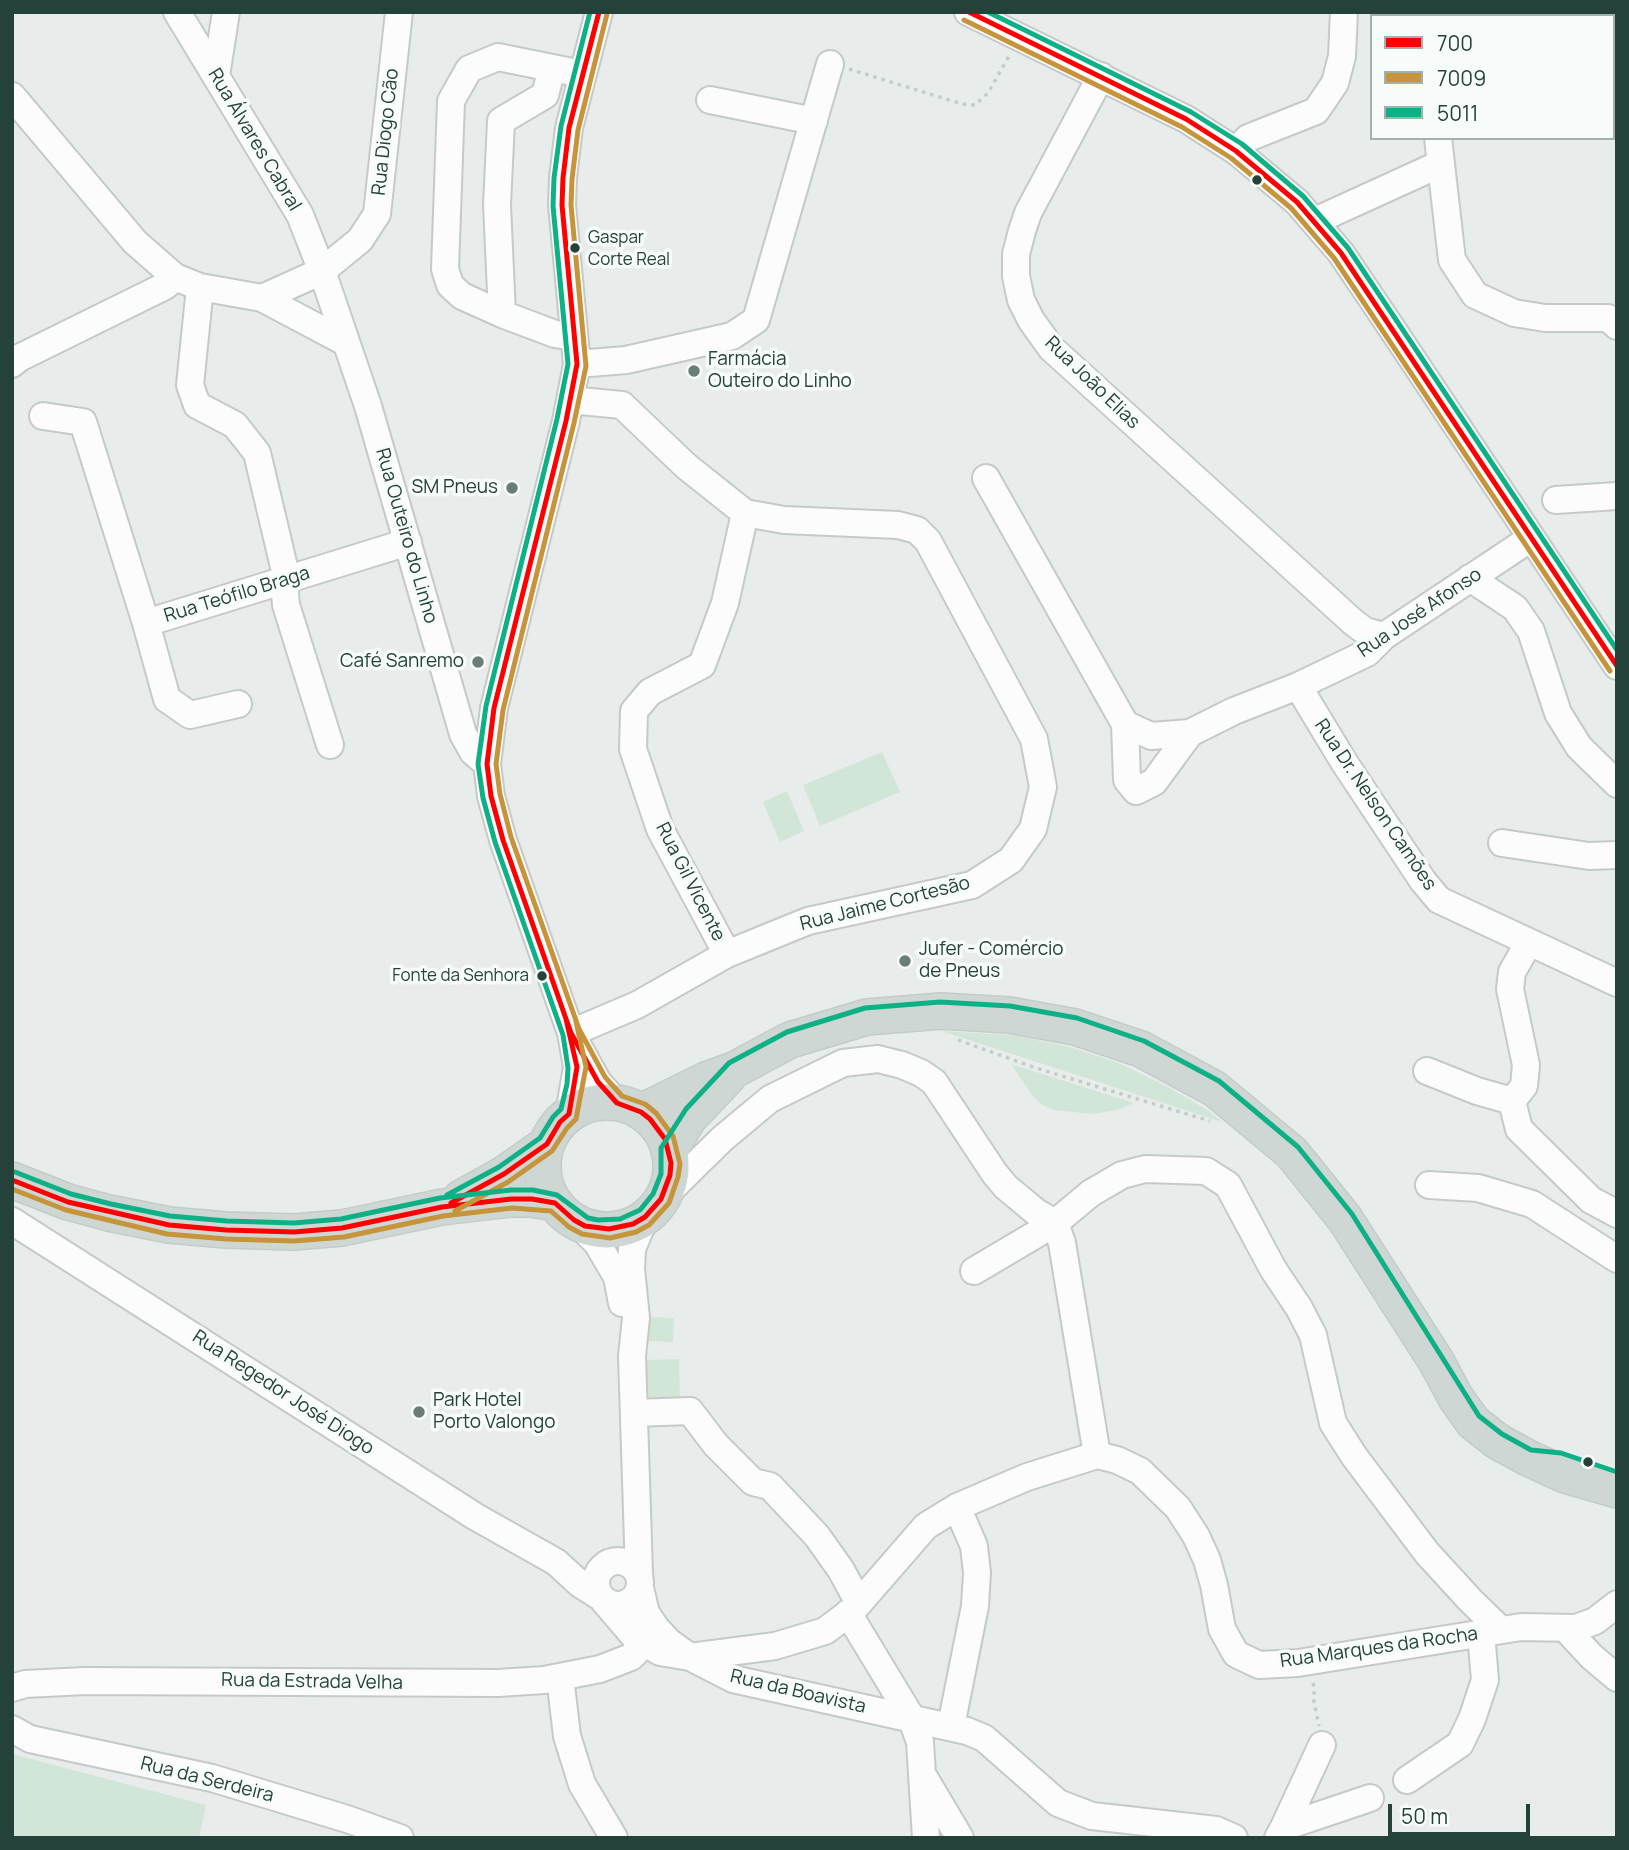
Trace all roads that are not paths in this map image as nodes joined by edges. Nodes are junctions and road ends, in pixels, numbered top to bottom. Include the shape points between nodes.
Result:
1 (177, 12) edge
2 (226, 12) edge
3 (399, 12) edge
4 (599, 12) edge
5 (968, 12) edge
6 (1344, 12) edge
7 (830, 64) road end
8 (552, 68) junction
9 (582, 74) junction
10 (216, 76) junction
11 (1101, 76) junction
12 (12, 96) edge
13 (710, 100) dead end
14 (814, 121) junction
15 (1236, 151) junction
16 (1439, 151) edge
17 (1315, 221) junction
18 (322, 271) junction
19 (188, 282) junction
20 (262, 298) junction
21 (502, 314) junction
22 (1614, 316) edge
23 (573, 337) junction
24 (345, 342) junction
25 (626, 360) junction
26 (12, 363) edge
27 (577, 364) junction
28 (570, 400) junction
29 (622, 405) junction
30 (43, 416) dead end
31 (986, 478) dead end
32 (1617, 496) edge
33 (1556, 500) dead end
34 (745, 513) junction
35 (1531, 538) junction
36 (408, 542) junction
37 (1471, 578) junction
38 (284, 582) junction
39 (1353, 622) junction
40 (146, 623) junction
41 (1384, 635) junction
42 (1352, 658) junction
43 (1617, 666) edge
44 (1298, 686) junction
45 (238, 704) dead end
46 (1125, 724) junction
47 (1190, 733) junction
48 (330, 745) dead end
49 (487, 764) junction
50 (1617, 784) edge
51 (1502, 843) dead end
52 (1617, 855) edge
53 (1529, 942) junction
54 (727, 954) junction
55 (1617, 983) edge
56 (571, 1033) junction
57 (734, 1070) junction
58 (1427, 1071) dead end
59 (1513, 1101) junction
60 (629, 1107) junction
61 (569, 1114) junction
62 (547, 1144) junction
63 (669, 1151) junction
64 (12, 1180) edge
65 (1429, 1185) dead end
66 (442, 1208) junction
67 (653, 1208) junction
68 (565, 1212) junction
69 (1617, 1214) edge
70 (12, 1220) edge
71 (1055, 1223) junction
72 (1617, 1259) edge
73 (974, 1271) dead end
74 (632, 1356) junction
75 (1436, 1361) junction
76 (634, 1413) junction
77 (1097, 1455) junction
78 (1528, 1458) junction
79 (1617, 1468) edge
80 (1617, 1481) edge
81 (1617, 1490) edge
82 (636, 1499) junction
83 (957, 1507) junction
84 (556, 1562) junction
85 (608, 1565) junction
86 (642, 1592) junction
87 (602, 1598) junction
88 (1617, 1604) edge
89 (853, 1608) junction
90 (621, 1621) junction
91 (1565, 1628) junction
92 (1491, 1632) junction
93 (637, 1654) junction
94 (690, 1657) junction
95 (559, 1677) junction
96 (1617, 1678) edge
97 (12, 1688) edge
98 (911, 1717) junction
99 (951, 1726) junction
100 (12, 1729) edge
101 (1322, 1745) road end
102 (922, 1773) junction
103 (1407, 1780) dead end
104 (1370, 1798) dead end
105 (1281, 1832) edge
106 (400, 1838) edge
107 (614, 1838) edge
108 (926, 1838) edge
109 (960, 1838) edge
110 (1234, 1838) edge

1 - 10 street, Rua Álvares Cabral
2 - 10 street
3 - 18 street, Rua Diogo Cão via 377,214 360,240
4 - 9 street
5 - 11 street
6 - 15 street via 1342,56 1335,83 1316,111 1248,138
7 - 14 street
8 - 9 street
8 - 21 street via 545,95 501,121 497,205
8 - 21 street via 498,57 469,69 451,101 445,269 450,285 462,296
9 - 23 street via 569,128 562,205
10 - 18 street, Rua Álvares Cabral via 300,215
11 - 15 street via 1186,119
11 - 39 street, Rua João Elias via 1028,213 1016,254 1021,300 1051,348
12 - 19 street via 135,242
13 - 14 street
14 - 25 street via 756,320 732,337
15 - 17 street
16 - 17 street
16 - 22 street via 1452,260 1475,295 1514,313 1545,318
17 - 35 street
18 - 20 street, Rua Diogo Cão
18 - 24 street, Rua Álvares Cabral
19 - 20 street
19 - 26 street via 166,286
19 - 38 street via 190,385 197,405 235,425 257,453
20 - 24 street
21 - 23 street
23 - 27 street
24 - 36 street, Rua Outeiro do Linho
25 - 27 street
25 - 29 street
27 - 28 street
28 - 29 street
28 - 49 street via 494,708
29 - 34 street via 686,466
30 - 40 street, Rua Teófilo Braga via 83,422
31 - 46 street, Rua José Afonso
32 - 33 street
34 - 54 street, Rua Gil Vicente via 725,603 702,665 650,692 634,711 633,749 660,829
34 - 54 street, Rua Jaime Cortesão via 785,520 898,525 916,530 928,541 1034,739 1043,787 1033,829 1011,860 972,885 808,921
35 - 37 street, Rua José Afonso
35 - 43 street
36 - 38 street, Rua Teófilo Braga
36 - 49 street, Rua Outeiro do Linho via 463,734
37 - 41 street, Rua José Afonso
37 - 50 street via 1515,608 1531,631 1558,713 1580,747
38 - 40 street, Rua Teófilo Braga
38 - 48 street via 286,605
39 - 41 street, Rua João Elias via 1365,631
39 - 42 street via 1358,631
40 - 45 street via 167,699 190,715
41 - 42 street, Rua José Afonso via 1367,653
42 - 44 street, Rua José Afonso
44 - 47 street, Rua José Afonso
44 - 53 street, Rua Dr. Nelson Camões via 1439,900
46 - 47 street, Rua José Afonso via 1152,736
46 - 47 street, Rua José Afonso via 1127,780 1136,790 1154,782
49 - 56 street via 503,840
51 - 52 street via 1549,852
53 - 55 street, Rua Dr. Nelson Camões
53 - 59 street via 1512,972 1510,989 1526,1065 1524,1086
54 - 56 street, Rua Jaime Cortesão via 637,1005
56 - 60 street via 598,1082
56 - 61 street via 577,1067
57 - 60 main road
57 - 63 main road via 690,1118
57 - 75 main road via 790,1040 867,1017 941,1011 1009,1015 1075,1027 1141,1049 1215,1089 1292,1153 1345,1219
58 - 59 street
59 - 69 street via 1519,1129 1591,1200
60 - 61 main road via 592,1104
60 - 63 main road via 658,1128
61 - 62 main road
62 - 66 main road
62 - 68 main road via 545,1180
63 - 67 main road via 670,1175
64 - 66 main road via 109,1213 226,1230 342,1228
65 - 72 street via 1478,1188 1531,1204
66 - 68 main road via 532,1199
67 - 68 main road via 633,1224 609,1229 585,1226
67 - 71 street via 722,1139 771,1099 843,1063 878,1059 934,1082 1006,1187
67 - 74 street via 632,1249 636,1318
68 - 74 street via 597,1243 618,1277
70 - 84 street, Rua Regedor José Diogo via 466,1510
71 - 73 street
71 - 77 street
71 - 92 street via 1091,1193 1122,1175 1144,1169 1206,1171 1228,1185 1313,1335 1333,1423
74 - 76 street
75 - 78 main road via 1473,1422
75 - 79 main road via 1465,1391 1531,1437
76 - 82 street
76 - 89 street, Rua da Boavista via 690,1411 753,1482 769,1486 817,1536 841,1570
77 - 83 street via 1027,1477
77 - 92 street, Rua Marques da Rocha via 1140,1471 1178,1508 1207,1560 1222,1629 1236,1654 1259,1665 1305,1662
78 - 80 street via 1559,1462
78 - 81 main road
82 - 85 street via 624,1547
82 - 86 street
83 - 89 street via 926,1526
83 - 99 street via 975,1546 977,1573 975,1606
84 - 85 street, Rua Regedor José Diogo via 590,1569
84 - 87 street, Rua Regedor José Diogo
85 - 86 street via 628,1563
85 - 87 street via 596,1581
86 - 87 street via 618,1606
86 - 93 street via 649,1626
86 - 94 street, Rua da Boavista via 656,1628
87 - 90 street
88 - 91 street, Rua Marques da Rocha via 1595,1621
89 - 94 street via 825,1631 775,1646
89 - 98 street, Rua da Boavista
90 - 93 street
90 - 93 street via 625,1633 621,1652
91 - 92 street, Rua Marques da Rocha
91 - 96 street
92 - 103 street via 1485,1680 1460,1744
93 - 94 street, Rua da Boavista
93 - 95 street, Rua da Estrada Velha via 600,1669
94 - 98 street, Rua da Boavista via 752,1685
95 - 97 street, Rua da Estrada Velha via 499,1683 85,1681
95 - 107 street via 567,1736 582,1784
98 - 99 street
98 - 102 street, Rua da Boavista via 920,1742
99 - 110 street via 985,1738 1058,1803 1092,1816 1216,1830
100 - 106 street, Rua da Serdeira via 30,1739 212,1778
101 - 105 street
102 - 108 street, Rua da Boavista
102 - 109 street
104 - 105 street

